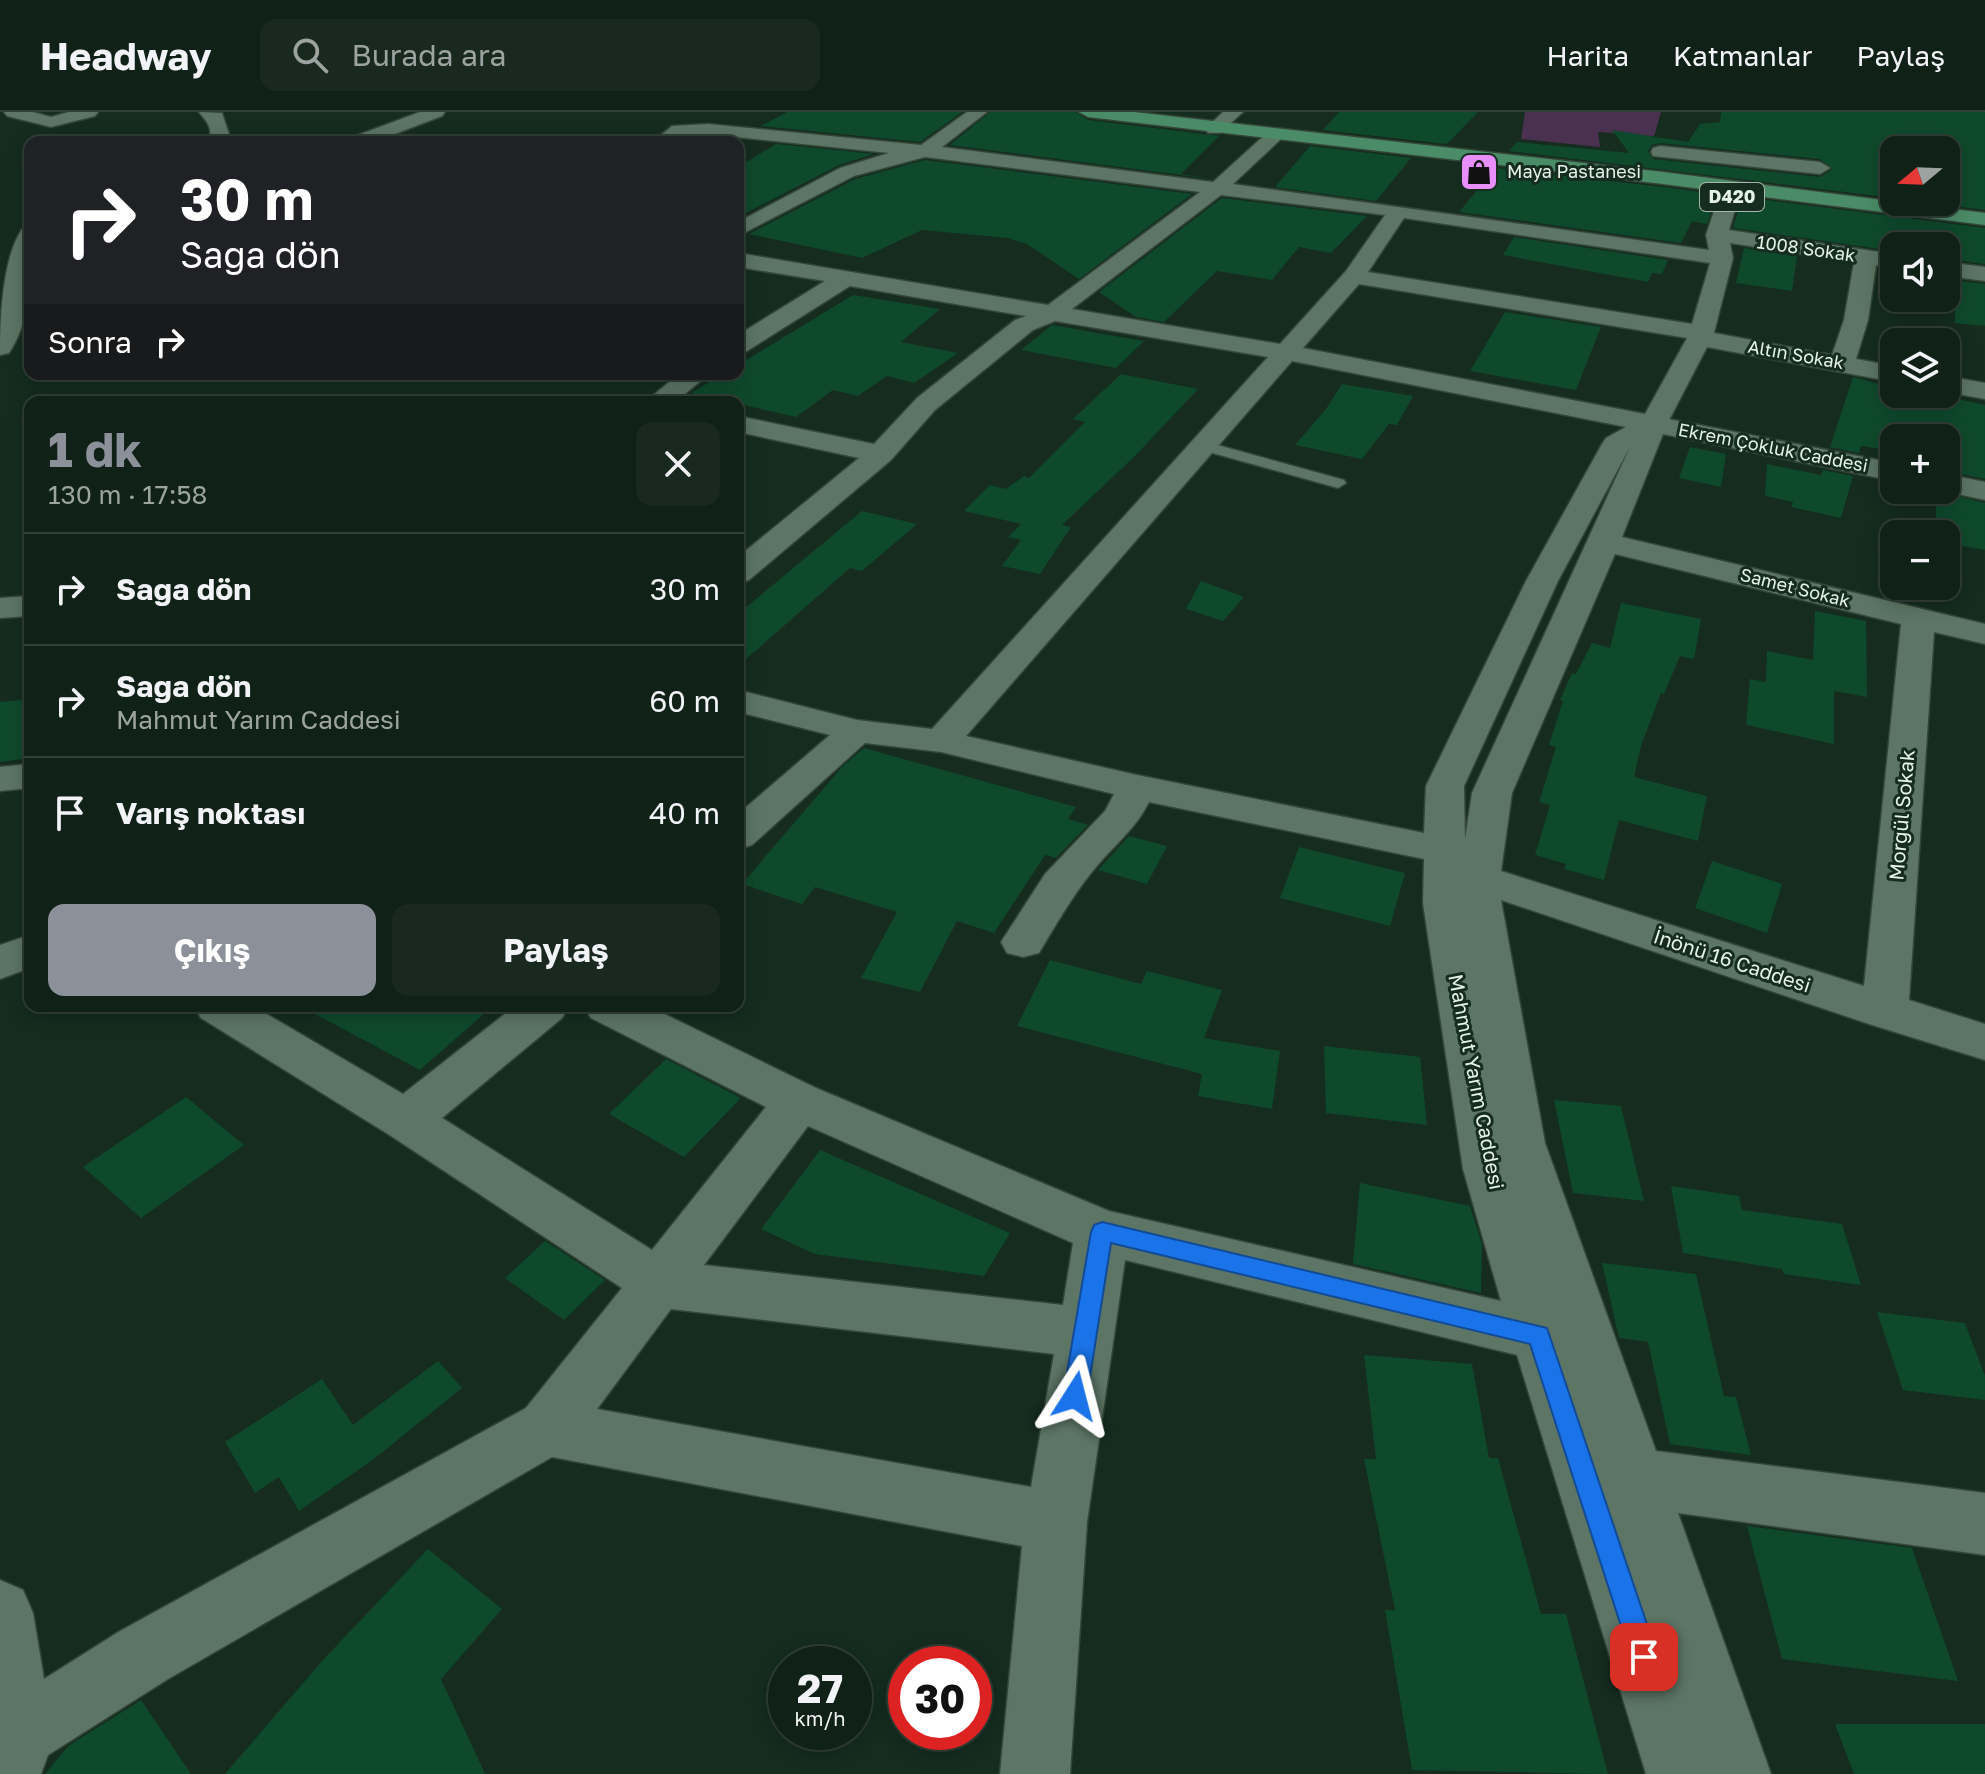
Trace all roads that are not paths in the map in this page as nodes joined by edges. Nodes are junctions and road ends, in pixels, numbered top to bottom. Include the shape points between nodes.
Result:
1 (13, 112) edge
2 (89, 112) edge
3 (208, 112) edge
4 (436, 112) edge
5 (745, 112) edge
6 (978, 112) edge
7 (1088, 112) edge
8 (1234, 112) edge
9 (708, 129) junction
10 (1214, 129) junction
11 (1275, 135) junction
12 (220, 136) edge
13 (373, 136) edge
14 (670, 136) edge
15 (925, 151) junction
16 (1481, 158) junction
17 (1820, 168) dead end
18 (1663, 178) junction
19 (1216, 189) junction
20 (1729, 196) junction
21 (1398, 211) junction
22 (1985, 219) edge
23 (744, 227) edge
24 (1985, 230) edge
25 (24, 239) edge
26 (0, 243) edge
27 (1720, 247) junction
28 (1866, 257) junction
29 (1880, 259) edge
30 (744, 261) edge
31 (24, 262) edge
32 (1960, 271) edge
33 (1985, 274) edge
34 (1354, 276) junction
35 (846, 278) junction
36 (1051, 314) junction
37 (1700, 335) junction
38 (744, 342) edge
39 (0, 348) edge
40 (1288, 353) junction
41 (1842, 364) junction
42 (1880, 371) edge
43 (688, 380) edge
44 (1960, 387) edge
45 (1985, 391) edge
46 (666, 396) edge
47 (1653, 424) junction
48 (744, 425) edge
49 (1203, 446) junction
50 (881, 454) junction
51 (1880, 469) edge
52 (1338, 483) dead end
53 (1960, 486) edge
54 (1985, 491) edge
55 (1605, 542) junction
56 (744, 568) edge
57 (24, 606) edge
58 (0, 608) edge
59 (1918, 618) junction
60 (1985, 634) edge
61 (744, 703) edge
62 (857, 731) junction
63 (941, 741) junction
64 (24, 777) edge
65 (0, 779) edge
66 (1137, 787) junction
67 (744, 831) edge
68 (1462, 864) junction
69 (1023, 942) dead end
70 (24, 953) edge
71 (0, 963) edge
72 (227, 1012) edge
73 (539, 1012) edge
74 (619, 1012) edge
75 (1885, 1012) junction
76 (1985, 1042) edge
77 (799, 1101) junction
78 (406, 1120) junction
79 (1102, 1232) junction
80 (661, 1284) junction
81 (1085, 1333) junction
82 (1539, 1335) junction
83 (547, 1428) junction
84 (1634, 1478) junction
85 (1056, 1522) junction
86 (1985, 1524) edge
87 (0, 1613) edge
88 (9, 1751) edge
89 (1035, 1774) edge
90 (1681, 1774) edge
91 (1736, 1774) edge

1 - 2 street via 51,122
3 - 12 street via 216,117
4 - 13 street
5 - 9 street
6 - 15 street
7 - 10 main road, D420
8 - 10 street
9 - 14 street via 678,130
9 - 15 street, 1008 Sokak
10 - 11 main road, D420
11 - 16 main road, D420
11 - 19 street
15 - 19 street, 1008 Sokak
15 - 23 street via 847,172
16 - 18 main road, D420
16 - 20 main road, D420
17 - 18 street via 1660,145
18 - 22 main road, D420
19 - 21 street, 1008 Sokak
19 - 36 street
20 - 24 main road, D420
20 - 27 street, Mahmut Yarım Caddesi
21 - 27 street, 1008 Sokak
21 - 34 street
25 - 26 street
27 - 28 street, 1008 Sokak
27 - 37 street, Mahmut Yarım Caddesi
28 - 29 street, 1008 Sokak
28 - 41 street via 1856,320
30 - 35 street, Ekrem Çokluk Caddesi
31 - 39 street via 9,332
32 - 33 street
34 - 37 street, Altın Sokak
34 - 40 street
35 - 36 street, Ekrem Çokluk Caddesi
35 - 38 street
36 - 40 street, Ekrem Çokluk Caddesi
36 - 50 street via 1024,325 926,404
37 - 41 street, Altın Sokak
37 - 47 street, Mahmut Yarım Caddesi
40 - 47 street, Ekrem Çokluk Caddesi
40 - 49 street
41 - 42 street, Altın Sokak
43 - 46 street
44 - 45 street
47 - 51 street, Ekrem Çokluk Caddesi
47 - 55 street, Mahmut Yarım Caddesi
47 - 68 street, Mahmut Yarım Caddesi via 1616,444 1542,581 1445,786
48 - 50 street
49 - 52 lane
49 - 63 street
50 - 56 street
53 - 54 street
55 - 59 street, Samet Sokak
55 - 68 street, Mahmut Yarım Caddesi
57 - 58 street
59 - 60 street, Samet Sokak
59 - 75 street, Morgül Sokak
61 - 62 street, İnönü 16 Caddesi
62 - 63 street, İnönü 16 Caddesi
62 - 67 street
63 - 66 street, İnönü 16 Caddesi
64 - 65 street
66 - 68 street, İnönü 16 Caddesi
66 - 69 street via 1121,818 1060,884
68 - 75 street, İnönü 16 Caddesi
68 - 82 street, Mahmut Yarım Caddesi via 1444,903 1489,1169
68 - 84 street, Mahmut Yarım Caddesi via 1478,888 1520,1143
70 - 71 street
72 - 78 street
73 - 78 street
74 - 77 street
75 - 76 street, İnönü 16 Caddesi
77 - 79 street
77 - 80 street
78 - 80 street
79 - 81 street
79 - 82 street
80 - 81 street
80 - 83 street
81 - 85 street
82 - 90 street, Mahmut Yarım Caddesi
83 - 85 street
83 - 88 street via 144,1655
84 - 86 street
84 - 91 street, Mahmut Yarım Caddesi
85 - 89 street
87 - 88 street

